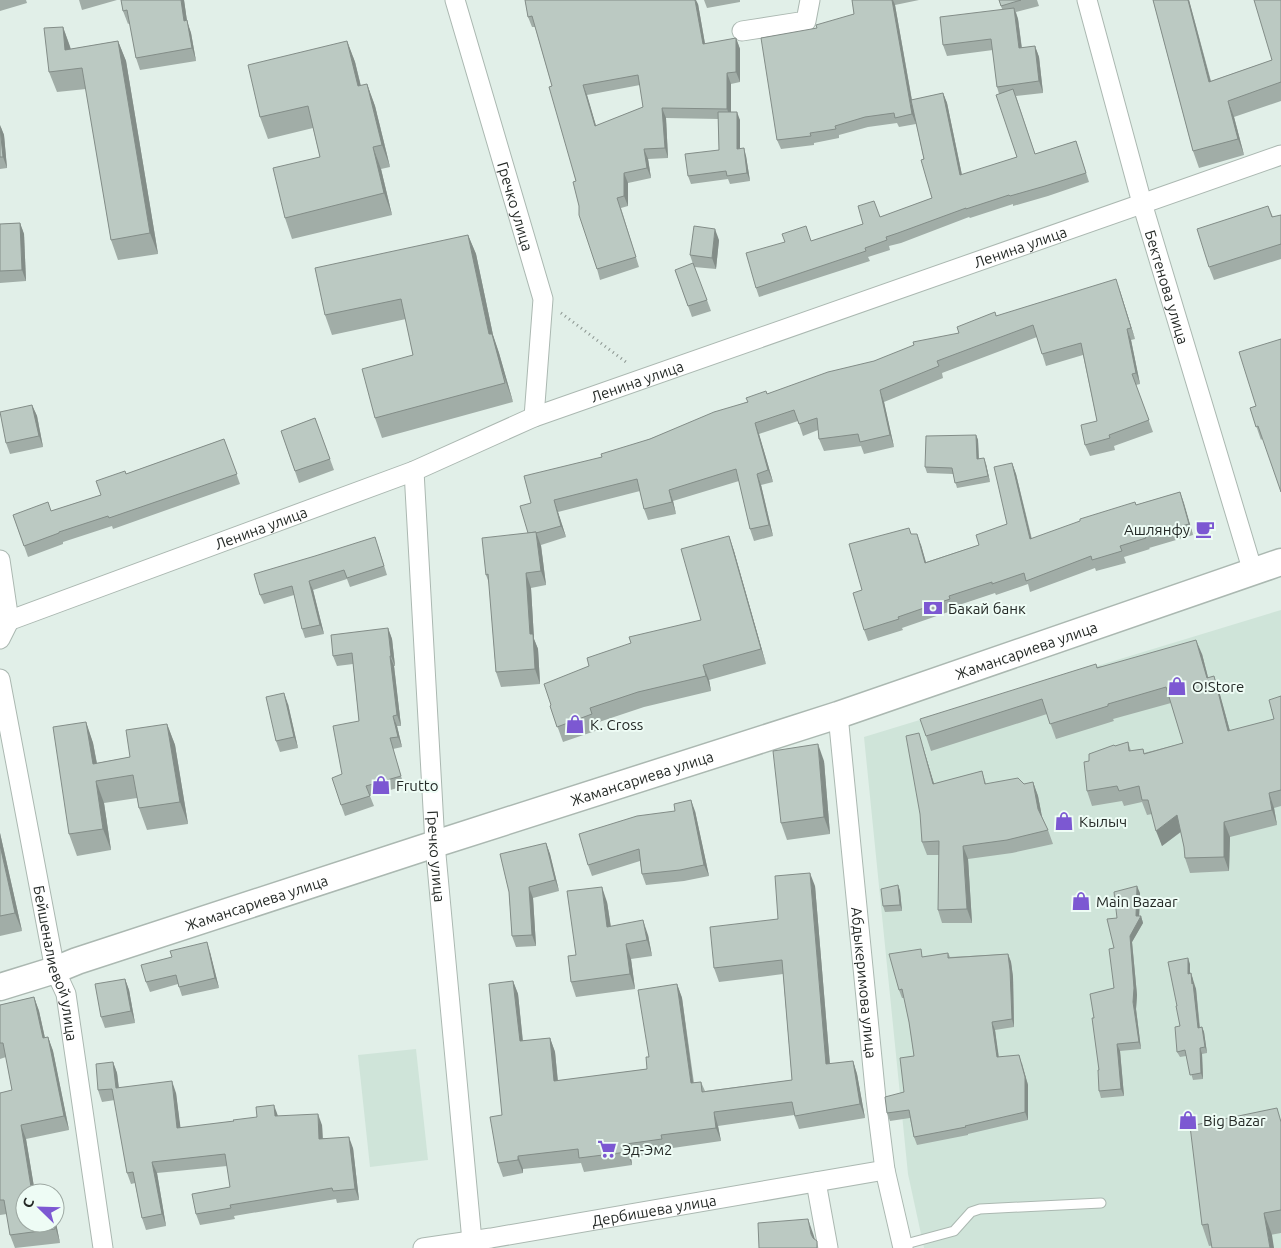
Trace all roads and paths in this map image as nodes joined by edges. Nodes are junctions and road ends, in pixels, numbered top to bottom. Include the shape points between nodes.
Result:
1 (454, 0) edge
2 (810, 0) edge
3 (1087, 0) edge
4 (742, 31) dead end
5 (1281, 155) edge
6 (1142, 203) junction
7 (543, 299) junction
8 (647, 378) junction
9 (534, 418) junction
10 (414, 471) junction
11 (0, 560) edge
12 (1281, 562) edge
13 (1253, 572) junction
14 (4, 623) edge
15 (0, 639) edge
16 (0, 679) edge
17 (838, 715) junction
18 (435, 844) junction
19 (55, 970) junction
20 (0, 988) edge
21 (885, 1170) junction
22 (816, 1182) junction
23 (1101, 1203) dead end
24 (472, 1241) junction
25 (492, 1243) edge
26 (902, 1247) edge
27 (103, 1248) edge
28 (424, 1248) edge
29 (828, 1248) edge

1 - 7 street, Гречко улица
2 - 4 street via 806,21
3 - 6 street, Бектенова улица
5 - 6 street, Ленина улица
6 - 8 street, Ленина улица
6 - 13 street, Бектенова улица
7 - 8 path
7 - 9 street, Гречко улица
8 - 9 street, Ленина улица
9 - 10 street, Ленина улица
10 - 14 street, Ленина улица
10 - 18 street, Гречко улица
11 - 14 street
12 - 13 main road, Жамансариева улица
13 - 17 main road, Жамансариева улица
14 - 15 street
16 - 19 street, Бейшеналиевой улица
17 - 18 main road, Жамансариева улица
17 - 21 street, Абдыкеримова улица
18 - 19 main road, Жамансариева улица
18 - 24 street, Гречко улица
19 - 20 main road, Жамансариева улица
19 - 27 street, Бейшеналиевой улица via 66,994
21 - 22 street, Дербишева улица
21 - 26 street, Абдыкеримова улица
22 - 25 street, Дербишева улица
22 - 29 street
23 - 26 lane via 980,1209 971,1212 954,1231
24 - 25 street, Дербишева улица
24 - 28 street, Дербишева улица

